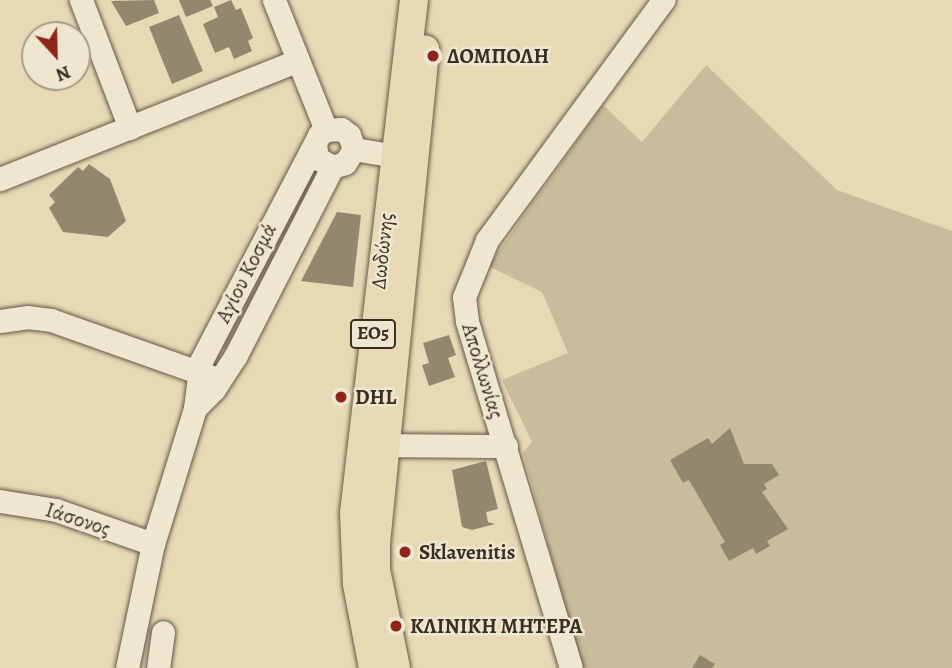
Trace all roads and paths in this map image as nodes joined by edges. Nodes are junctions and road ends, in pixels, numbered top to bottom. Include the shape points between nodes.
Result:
1 (81, 0) edge
2 (274, 0) edge
3 (414, 0) edge
4 (431, 0) edge
5 (663, 0) edge
6 (298, 61) junction
7 (130, 128) junction
8 (321, 137) junction
9 (354, 149) junction
10 (403, 157) junction
11 (332, 167) junction
12 (0, 179) edge
13 (0, 321) edge
14 (197, 372) junction
15 (221, 380) junction
16 (195, 408) junction
17 (386, 445) junction
18 (506, 446) junction
19 (0, 501) edge
20 (153, 544) junction
21 (163, 632) dead end
22 (127, 668) edge
23 (158, 668) edge
24 (373, 668) edge
25 (396, 668) edge
26 (571, 668) edge

1 - 7 street
2 - 6 street
3 - 10 main road, Δωδώνης / ΕΟ5
4 - 10 main road, Δωδώνης / ΕΟ5
5 - 18 street, Απολλωνίας via 487,240 468,280 467,321
6 - 7 street
6 - 8 street
7 - 12 street
8 - 9 street via 346,131
8 - 11 street via 317,158
8 - 14 street, Αγίου Κοσμά
9 - 10 street
9 - 11 street via 345,163
10 - 17 main road, Δωδώνης / ΕΟ5
10 - 24 main road, Δωδώνης / ΕΟ5 via 354,513 356,584
11 - 15 street, Αγίου Κοσμά
13 - 14 street via 17,317 51,320
14 - 15 street
14 - 16 street, Αγίου Κοσμά
15 - 16 street, Αγίου Κοσμά
16 - 20 street, Αγίου Κοσμά
17 - 18 street
17 - 25 main road, Δωδώνης / ΕΟ5 via 375,559
18 - 26 street, Απολλωνίας
19 - 20 street, Ιάσονος via 56,510
20 - 22 street, Αγίου Κοσμά
21 - 23 street

